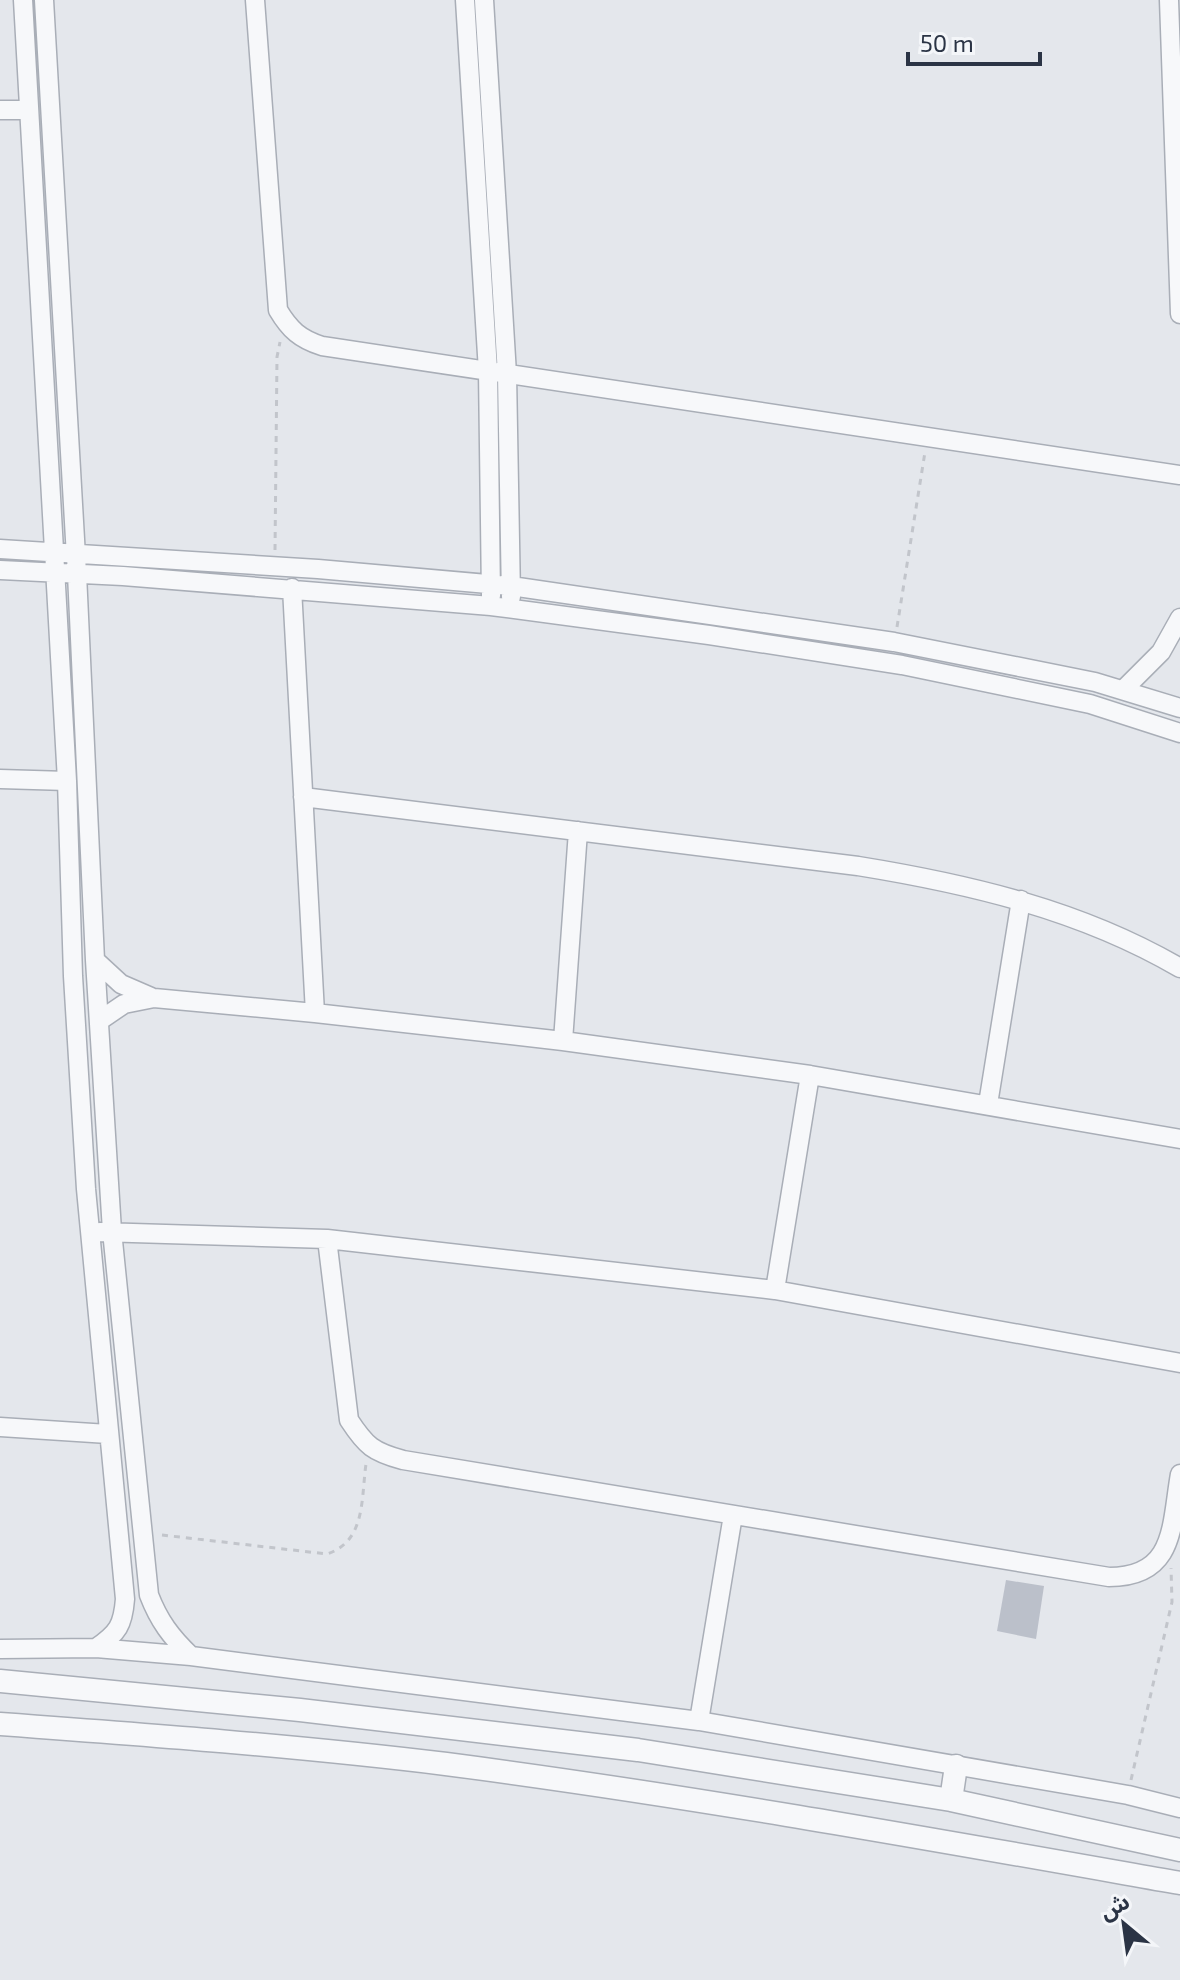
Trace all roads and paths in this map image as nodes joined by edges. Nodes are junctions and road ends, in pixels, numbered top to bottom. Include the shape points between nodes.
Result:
1 (23, 0) edge
2 (44, 0) edge
3 (255, 0) edge
4 (465, 0) edge
5 (484, 0) edge
6 (1173, 4) edge
7 (1175, 30) edge
8 (0, 110) edge
9 (29, 110) junction
10 (1180, 314) edge
11 (288, 327) junction
12 (488, 371) junction
13 (507, 374) junction
14 (927, 437) junction
15 (1180, 475) edge
16 (0, 549) edge
17 (54, 551) junction
18 (76, 552) junction
19 (275, 565) junction
20 (0, 570) edge
21 (55, 573) junction
22 (77, 574) junction
23 (491, 584) junction
24 (511, 586) junction
25 (292, 588) junction
26 (491, 606) junction
27 (511, 608) junction
28 (1178, 630) edge
29 (894, 642) junction
30 (1124, 689) junction
31 (1180, 708) edge
32 (1180, 733) edge
33 (0, 779) edge
34 (67, 781) junction
35 (303, 797) junction
36 (578, 831) junction
37 (1021, 900) junction
38 (95, 960) junction
39 (1180, 968) edge
40 (154, 998) junction
41 (315, 1013) junction
42 (99, 1021) junction
43 (563, 1041) junction
44 (810, 1075) junction
45 (988, 1104) junction
46 (1180, 1139) edge
47 (112, 1231) junction
48 (90, 1232) junction
49 (327, 1239) junction
50 (775, 1290) junction
51 (1180, 1363) edge
52 (0, 1427) edge
53 (108, 1434) junction
54 (369, 1447) junction
55 (1180, 1474) edge
56 (733, 1515) junction
57 (142, 1533) junction
58 (1165, 1550) junction
59 (96, 1648) junction
60 (0, 1649) edge
61 (191, 1656) junction
62 (0, 1681) edge
63 (300, 1710) junction
64 (347, 1715) junction
65 (699, 1721) junction
66 (0, 1724) edge
67 (298, 1749) junction
68 (345, 1754) junction
69 (956, 1766) junction
70 (1128, 1795) junction
71 (951, 1800) junction
72 (1180, 1808) edge
73 (1180, 1850) edge
74 (1180, 1883) edge

1 - 9 street
2 - 18 street
3 - 11 street via 278,310
4 - 12 street
5 - 13 street
6 - 7 street
7 - 10 street
8 - 9 street
9 - 17 street
11 - 12 street via 303,340 322,346
11 - 19 path via 277,357
12 - 13 street
12 - 23 street
13 - 14 street
13 - 24 street
14 - 15 street
14 - 29 path
16 - 17 street
17 - 18 street
17 - 21 street
18 - 19 street
18 - 22 street
19 - 23 street
20 - 21 street
21 - 22 street
21 - 34 street
22 - 25 street
22 - 38 street
23 - 24 street
23 - 26 street
24 - 27 street
24 - 29 street
25 - 26 street
25 - 35 street
26 - 27 street
27 - 32 street via 902,665 1090,704
28 - 30 street
29 - 30 street
30 - 31 street
33 - 34 street
34 - 48 street
35 - 36 street
35 - 41 street
36 - 37 street via 924,877
36 - 43 street
37 - 39 street via 1091,925
37 - 45 street
38 - 40 street via 121,984
38 - 42 street
40 - 41 street
40 - 42 street via 124,1004
41 - 43 street
42 - 47 street
43 - 44 street
44 - 45 street
44 - 50 street
45 - 46 street
47 - 48 street
47 - 49 street
47 - 57 street
48 - 53 street
49 - 50 street
49 - 54 street via 349,1420
50 - 51 street
52 - 53 street
53 - 59 street via 125,1599 123,1619 113,1637
54 - 56 street via 403,1460
54 - 57 path via 356,1532 339,1550 327,1554
55 - 58 street
56 - 58 street via 1109,1577 1131,1577 1151,1567
56 - 65 street
57 - 61 street via 149,1595 158,1619
58 - 70 path via 1172,1602
59 - 60 street
59 - 61 street
61 - 65 street
62 - 63 street
63 - 64 street
63 - 67 street via 306,1734
64 - 68 street via 338,1739
64 - 71 street via 638,1750
65 - 69 street
66 - 67 street
67 - 68 street
68 - 74 street via 721,1803
69 - 70 street
69 - 71 street
70 - 72 street
71 - 73 street

